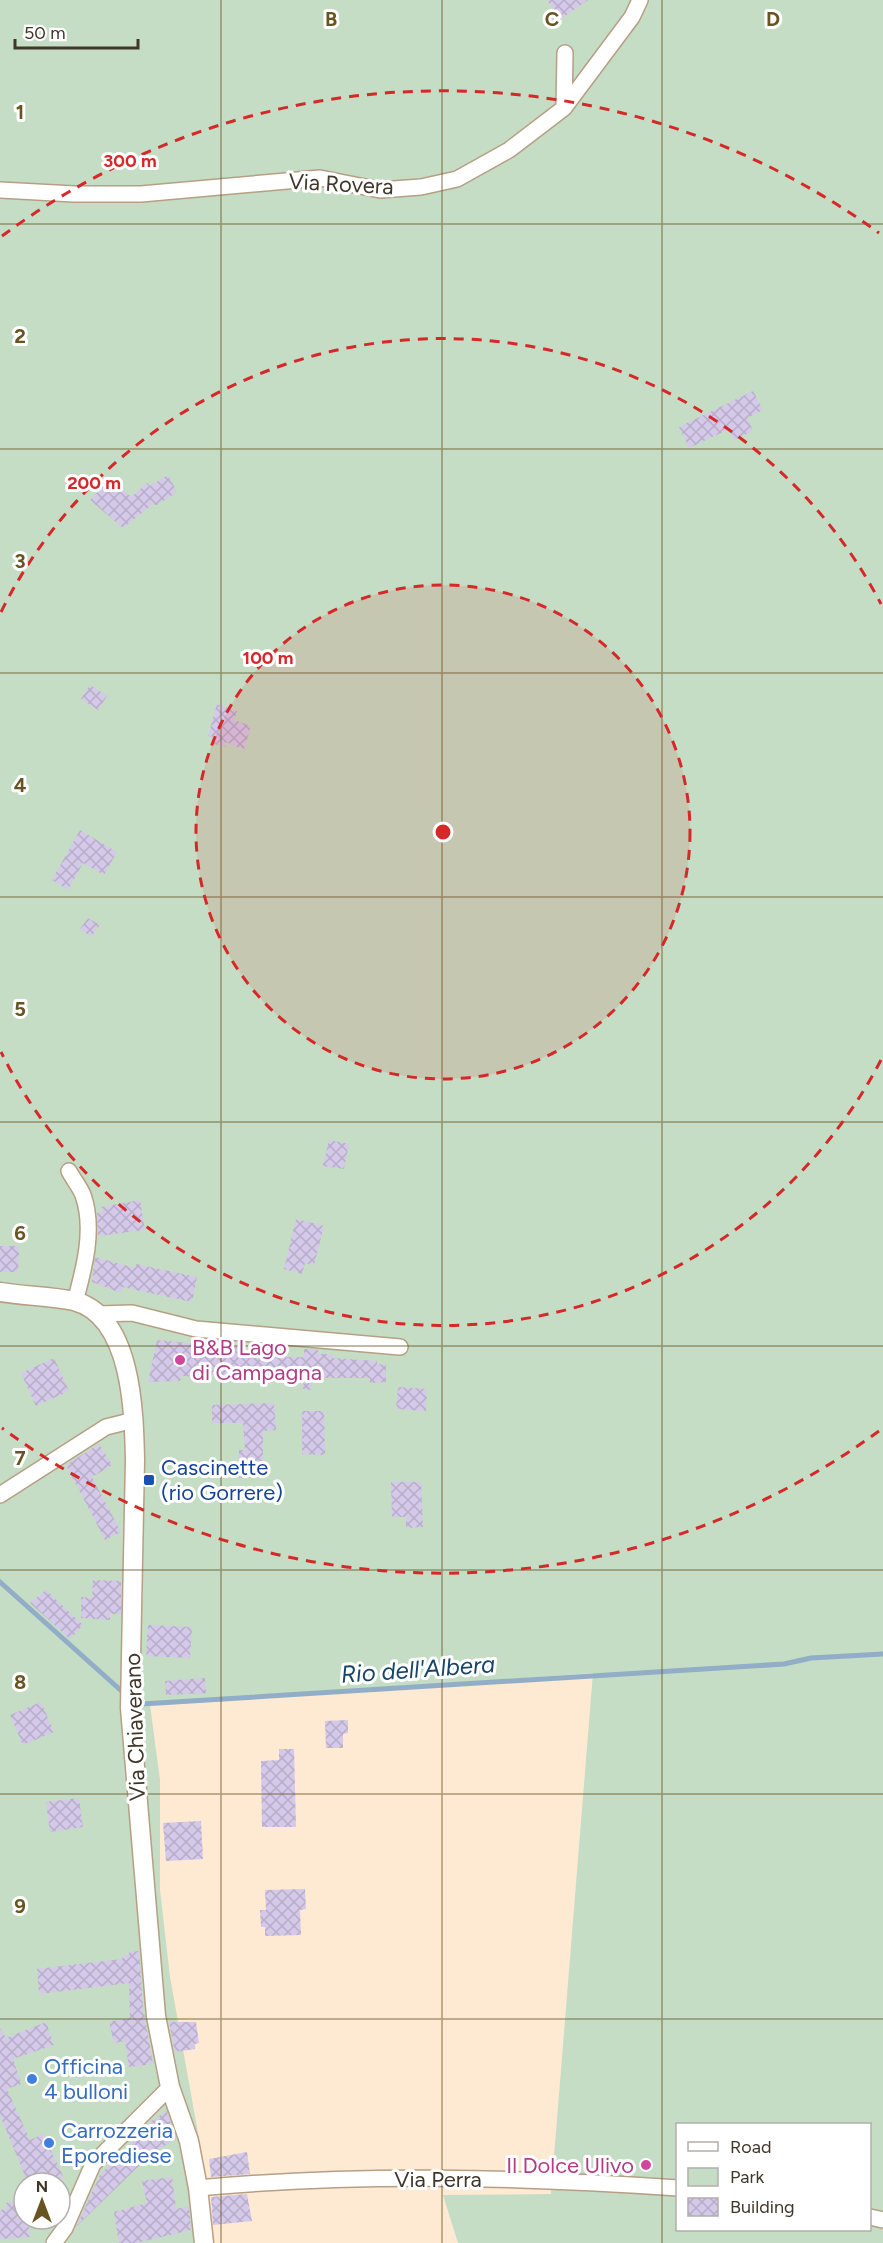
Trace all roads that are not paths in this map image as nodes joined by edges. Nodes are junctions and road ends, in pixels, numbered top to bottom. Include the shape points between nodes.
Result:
1 (640, 0) edge
2 (565, 52) dead end
3 (564, 108) junction
4 (0, 190) edge
5 (69, 1171) dead end
6 (0, 1292) edge
7 (75, 1302) junction
8 (98, 1314) junction
9 (400, 1347) dead end
10 (134, 1420) junction
11 (0, 1495) edge
12 (170, 2088) junction
13 (198, 2188) junction
14 (676, 2188) edge
15 (54, 2243) edge
16 (204, 2243) edge

1 - 3 street, Via Rovera
2 - 3 street
3 - 4 street, Via Rovera via 499,156 457,179 421,187 380,190 320,178 141,194
5 - 7 street via 83,1196 87,1221 85,1268
6 - 7 street, Via Chiaverano
7 - 8 street, Via Chiaverano
8 - 9 street via 132,1313 196,1329
8 - 10 street, Via Chiaverano via 112,1332 124,1360
10 - 11 street via 106,1427
10 - 12 street, Via Chiaverano via 130,1708 156,2016
12 - 13 street, Via Chiaverano via 189,2141
12 - 15 street via 93,2164 65,2228
13 - 14 street, Via Perra via 430,2177
13 - 16 street, Via Chiaverano

